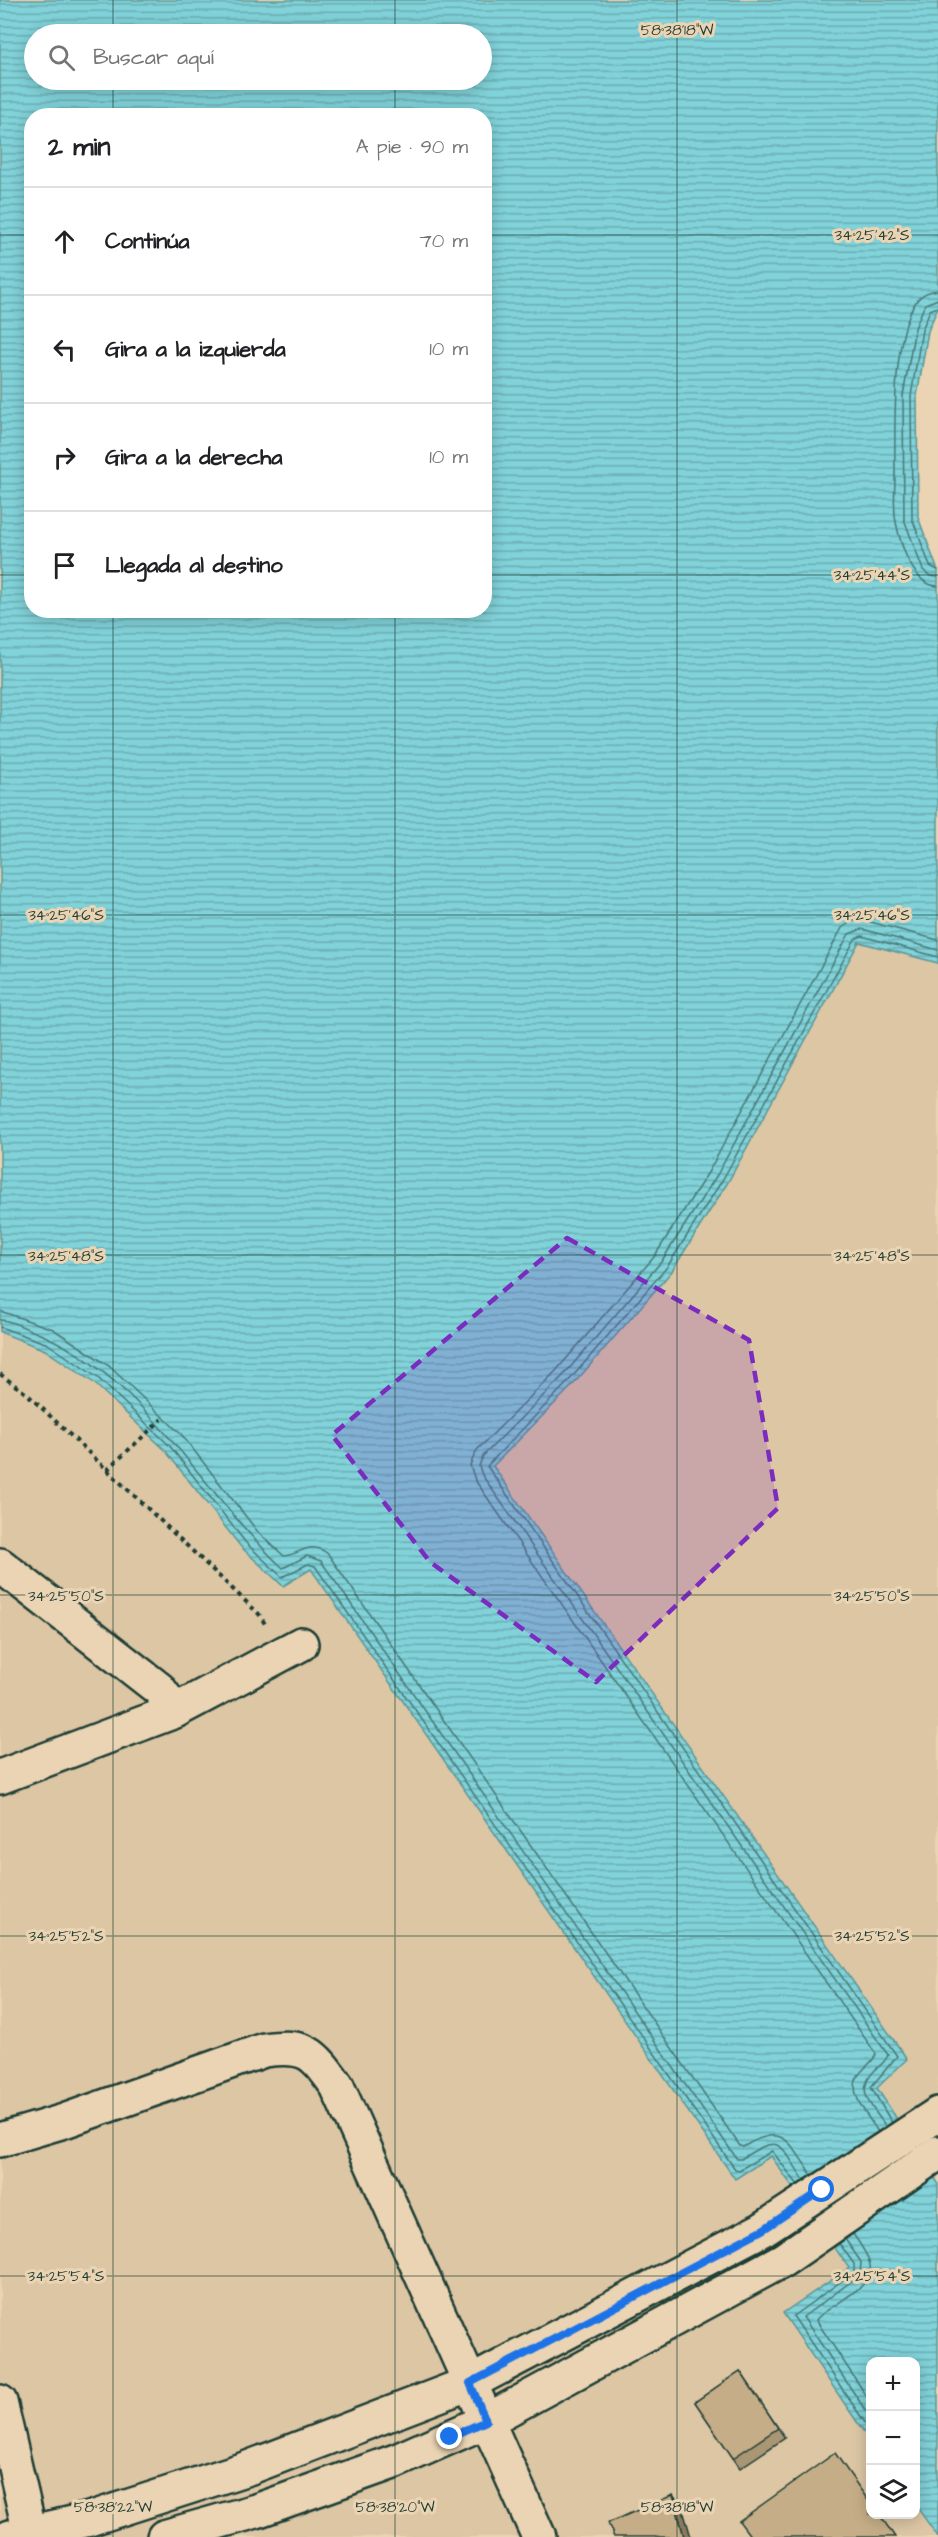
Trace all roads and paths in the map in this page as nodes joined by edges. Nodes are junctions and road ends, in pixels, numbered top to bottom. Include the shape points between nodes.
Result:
1 (0, 1374) edge
2 (162, 1419) dead end
3 (107, 1470) junction
4 (0, 1565) edge
5 (291, 1649) joint
6 (175, 1711) junction
7 (0, 1777) edge
8 (938, 2114) edge
9 (0, 2140) edge
10 (938, 2153) edge
11 (470, 2383) junction
12 (0, 2402) edge
13 (486, 2421) junction
14 (24, 2536) edge
15 (164, 2537) edge
16 (539, 2537) edge

1 - 3 path via 28,1395
2 - 3 path
3 - 5 path
4 - 6 street via 159,1689
5 - 6 street
6 - 7 street
8 - 11 street via 764,2229
9 - 11 street via 264,2050 289,2046 307,2053 337,2086
10 - 13 street via 783,2260
11 - 13 street
11 - 14 street via 248,2468
12 - 14 street
13 - 15 street via 396,2461 256,2511
13 - 16 street

